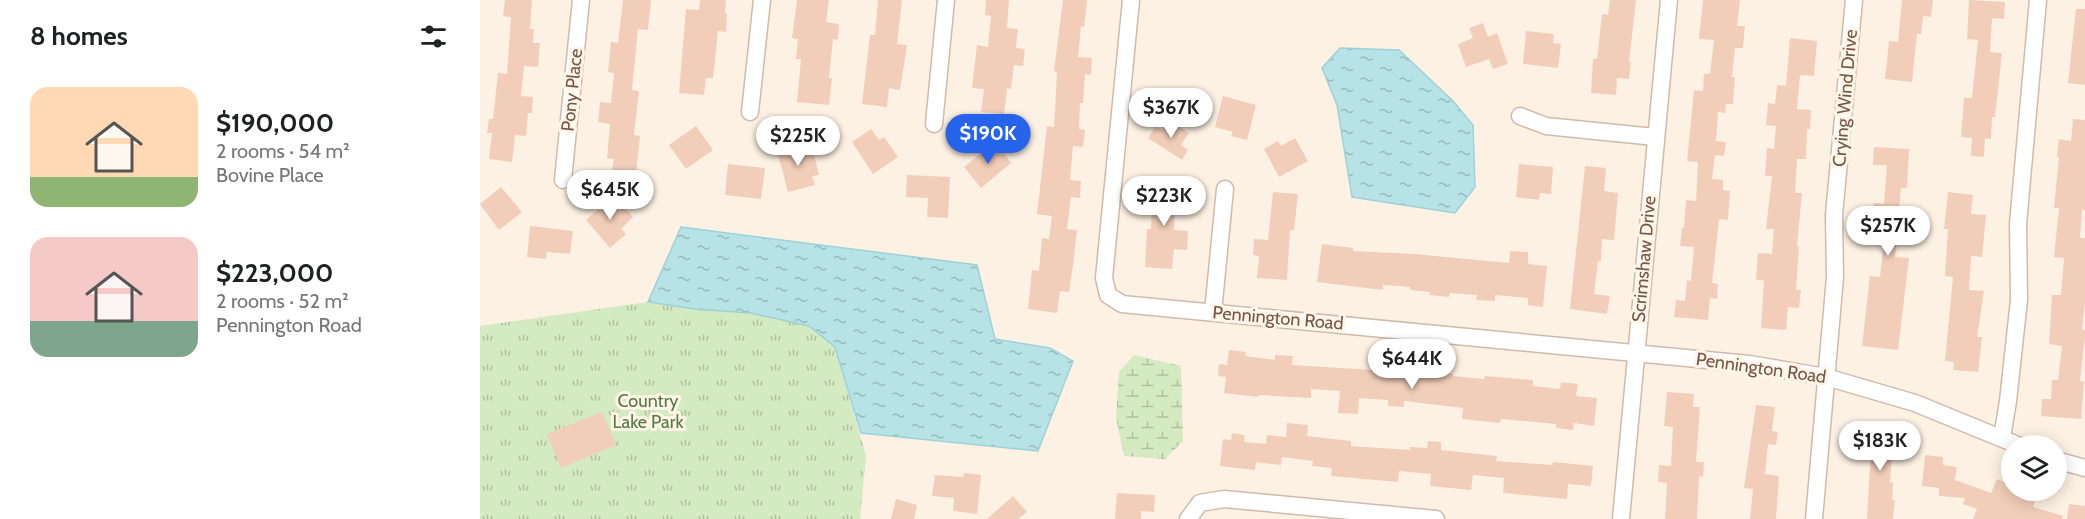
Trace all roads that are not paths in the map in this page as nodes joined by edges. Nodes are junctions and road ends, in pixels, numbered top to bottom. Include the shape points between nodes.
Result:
1 (581, 0) edge
2 (762, 0) edge
3 (946, 0) edge
4 (1131, 0) edge
5 (1669, 0) edge
6 (1854, 0) edge
7 (2038, 0) edge
8 (750, 112) dead end
9 (1520, 116) dead end
10 (934, 124) dead end
11 (1655, 137) junction
12 (563, 180) dead end
13 (1225, 189) dead end
14 (1214, 312) junction
15 (1636, 352) junction
16 (1826, 377) junction
17 (2002, 435) edge
18 (2001, 438) edge
19 (2067, 463) edge
20 (2085, 468) edge
21 (1188, 519) edge
22 (1436, 519) edge
23 (1621, 519) edge
24 (1814, 519) edge

1 - 12 street, Pony Place
2 - 8 street
3 - 10 street
4 - 14 street, Pennington Road via 1104,278 1108,295 1122,304
5 - 11 street, Scrimshaw Drive
6 - 16 street, Crying Wind Drive via 1834,215 1835,277
7 - 17 street via 2018,224 2019,300
9 - 11 street via 1546,126
11 - 15 street, Scrimshaw Drive
13 - 14 street
14 - 15 street, Pennington Road
15 - 16 street, Pennington Road
15 - 23 street, Scrimshaw Drive
16 - 18 street, Pennington Road via 1915,403
16 - 24 street, Crying Wind Drive
19 - 20 street
21 - 22 street via 1200,503 1224,499

